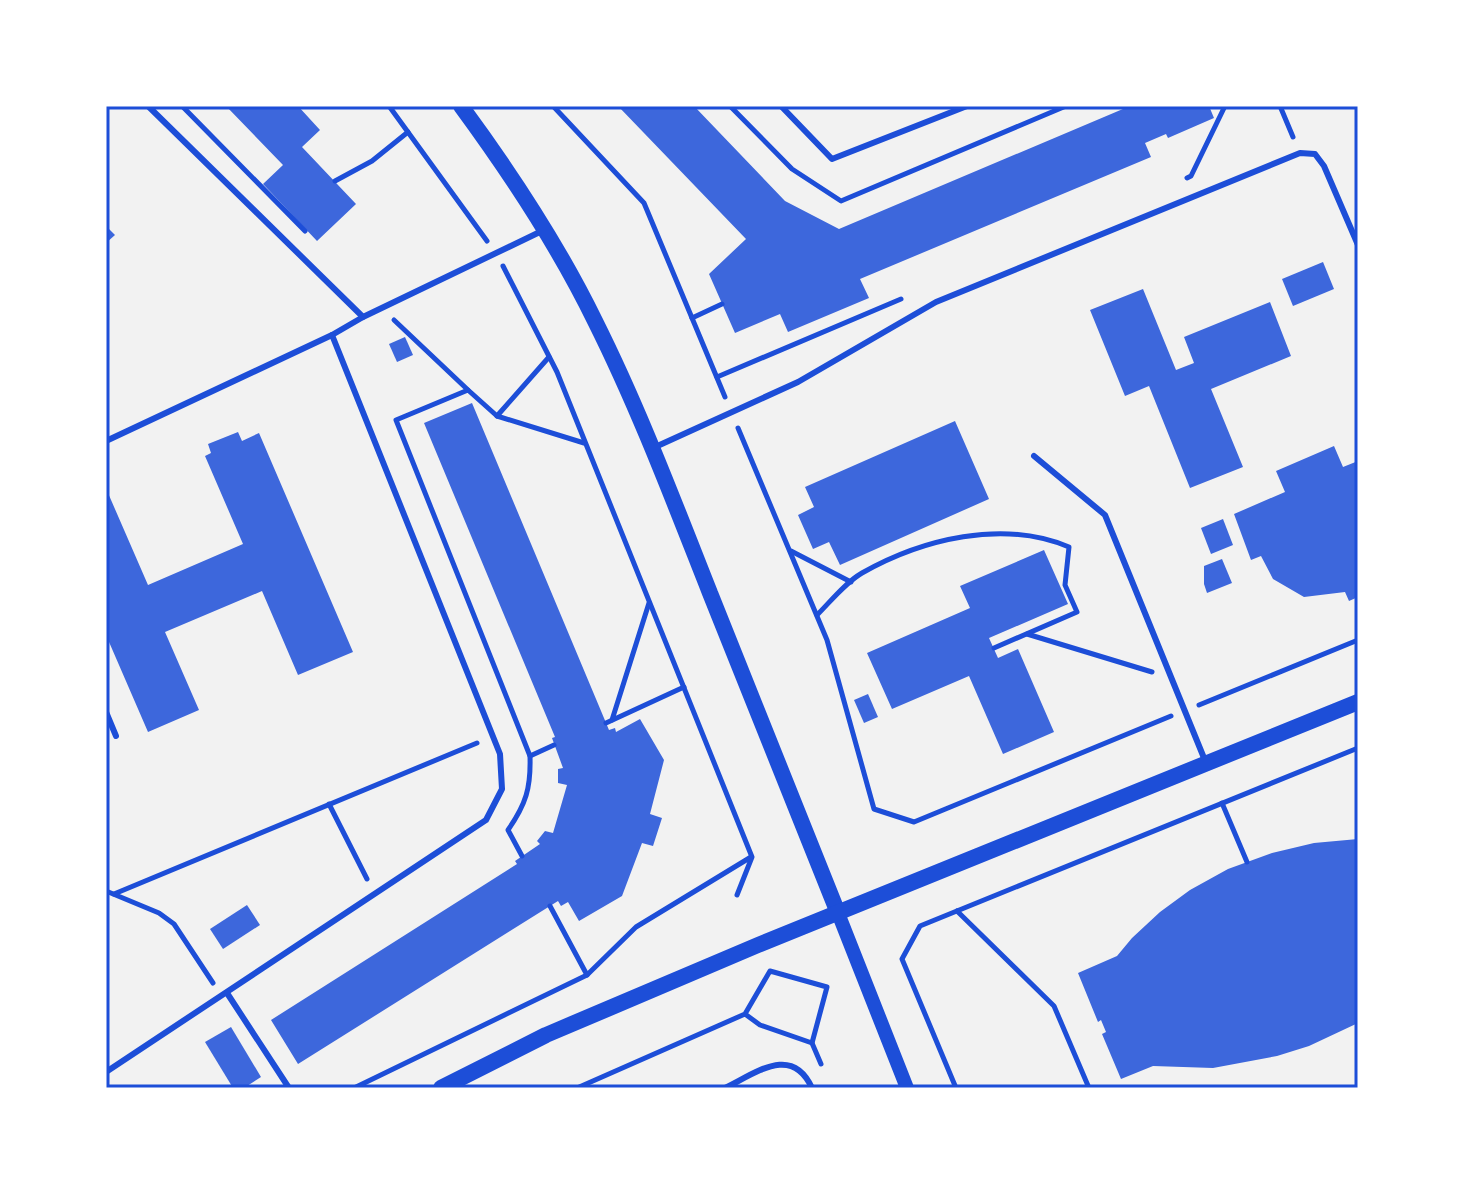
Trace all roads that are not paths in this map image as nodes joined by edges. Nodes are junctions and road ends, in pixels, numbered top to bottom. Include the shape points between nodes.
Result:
1 (148, 106) edge
2 (461, 106) edge
3 (781, 106) edge
4 (967, 106) edge
5 (544, 230) junction
6 (1358, 245) edge
7 (363, 317) junction
8 (332, 335) junction
9 (106, 441) edge
10 (652, 448) junction
11 (1034, 456) dead end
12 (1358, 702) edge
13 (106, 712) edge
14 (116, 736) dead end
15 (1206, 763) junction
16 (838, 913) junction
17 (225, 994) junction
18 (106, 1072) edge
19 (289, 1088) edge
20 (441, 1088) edge
21 (725, 1088) edge
22 (812, 1088) edge
23 (907, 1088) edge

1 - 7 lane
2 - 5 main road
3 - 4 lane via 832,159
5 - 7 lane
5 - 10 main road via 595,319
6 - 10 lane via 1324,166 1315,154 1300,153 936,302 798,382
7 - 8 lane
8 - 9 lane
8 - 17 lane via 500,754 502,789 486,820
10 - 16 main road
11 - 15 lane via 1105,515
12 - 15 main road
13 - 14 lane
15 - 16 main road
16 - 20 main road via 546,1035
16 - 23 street
17 - 18 lane
17 - 19 lane
21 - 22 lane via 783,1063 804,1073

